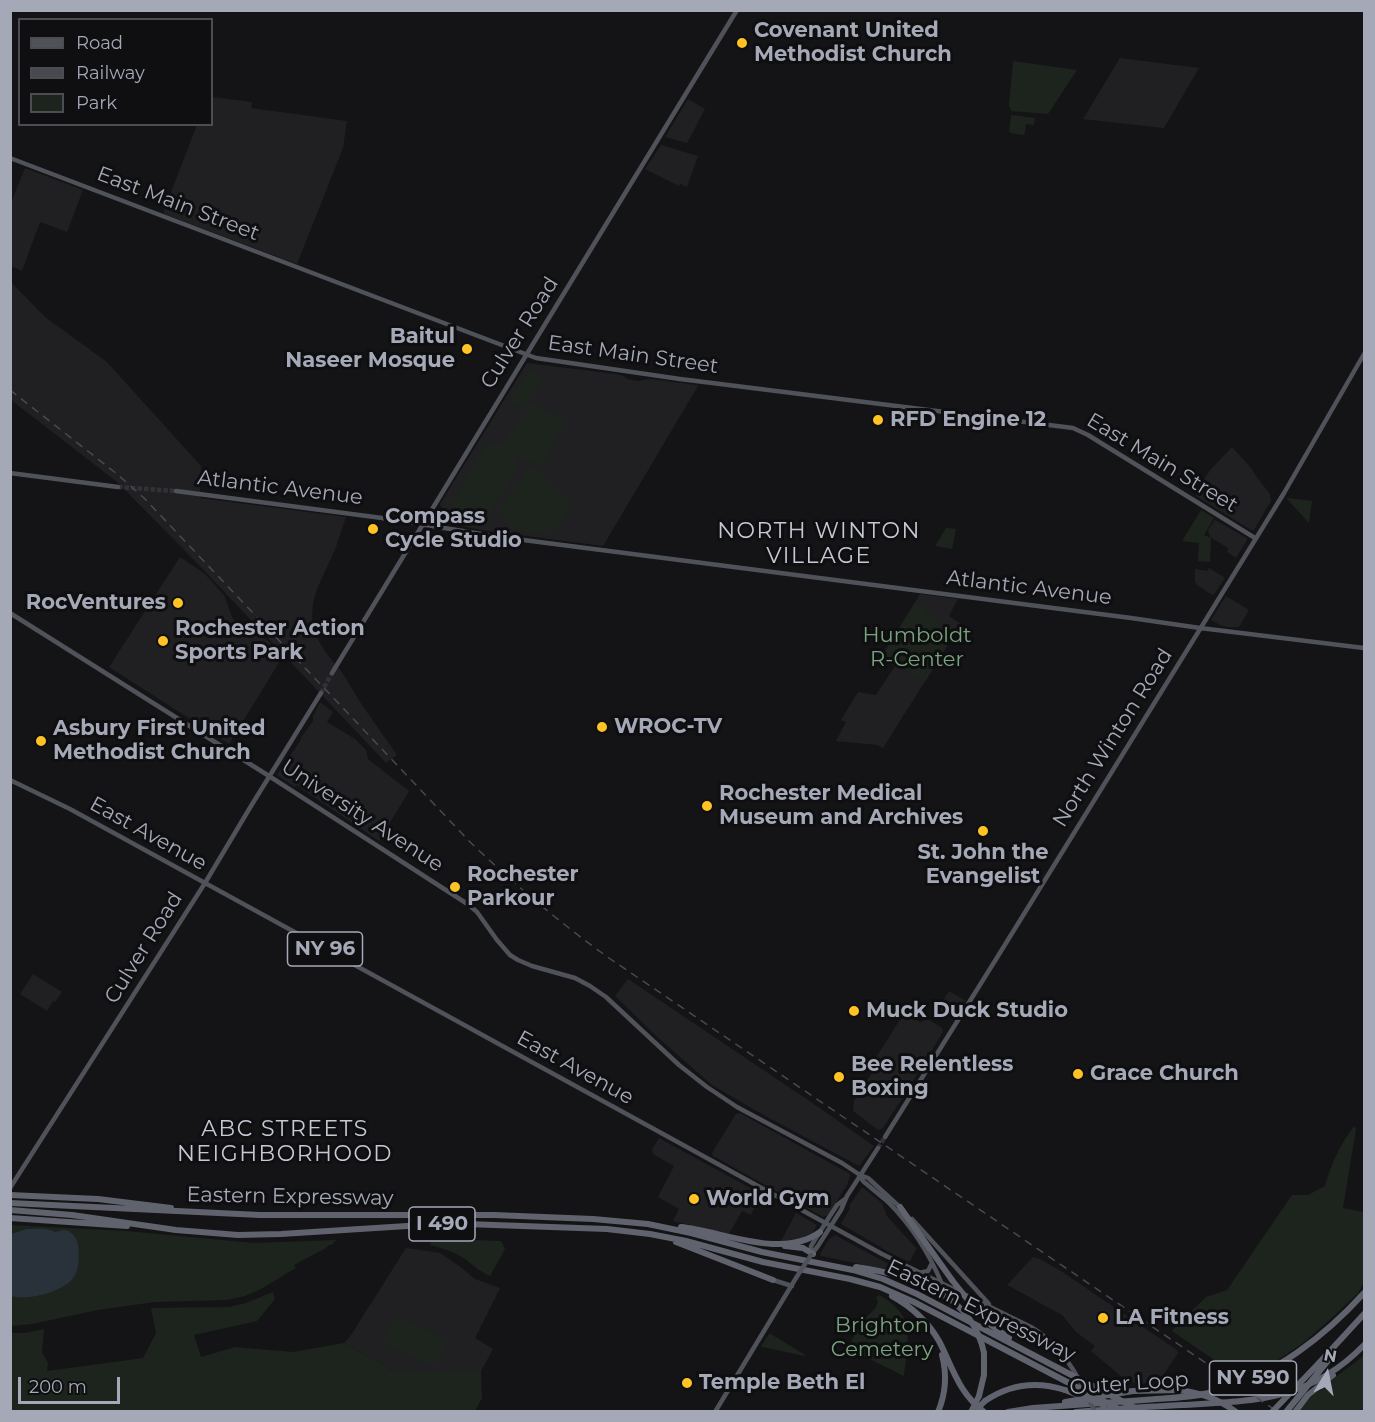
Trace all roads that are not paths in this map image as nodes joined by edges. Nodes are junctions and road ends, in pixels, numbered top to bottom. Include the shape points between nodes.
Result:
1 (737, 10) edge
2 (10, 158) edge
3 (1365, 354) edge
4 (525, 356) junction
5 (10, 472) edge
6 (118, 487) tunnel mouth
7 (176, 491) tunnel mouth
8 (423, 524) junction
9 (1255, 538) junction
10 (10, 613) edge
11 (1200, 628) junction
12 (1365, 648) edge
13 (332, 673) tunnel mouth
14 (321, 693) tunnel mouth
15 (269, 776) junction
16 (10, 780) edge
17 (205, 884) junction
18 (885, 1137) tunnel mouth
19 (878, 1148) tunnel mouth
20 (860, 1175) junction
21 (10, 1188) edge
22 (10, 1195) edge
23 (10, 1203) edge
24 (900, 1207) junction
25 (10, 1210) edge
26 (223, 1214) junction
27 (10, 1218) edge
28 (636, 1223) junction
29 (828, 1225) junction
30 (182, 1230) junction
31 (820, 1232) junction
32 (650, 1234) junction
33 (763, 1243) junction
34 (811, 1253) junction
35 (932, 1261) junction
36 (823, 1263) junction
37 (918, 1273) junction
38 (773, 1280) joint
39 (856, 1280) junction
40 (942, 1284) junction
41 (792, 1286) junction
42 (1365, 1291) edge
43 (995, 1310) junction
44 (1365, 1314) edge
45 (935, 1335) junction
46 (1363, 1347) edge
47 (1037, 1356) junction
48 (1202, 1404) junction
49 (1027, 1408) junction
50 (974, 1410) edge
51 (1124, 1410) edge
52 (715, 1412) edge
53 (938, 1412) edge
54 (984, 1412) edge
55 (1008, 1412) edge
56 (1076, 1412) edge
57 (1095, 1412) edge
58 (1135, 1412) edge
59 (1143, 1412) edge
60 (1236, 1412) edge
61 (1272, 1412) edge
62 (1286, 1412) edge
63 (1295, 1412) edge

1 - 4 main road, Culver Road
2 - 4 main road, East Main Street
3 - 9 main road, North Winton Road
4 - 8 main road, Culver Road
4 - 9 main road, East Main Street via 1073,428
5 - 6 main road
7 - 8 main road, Atlantic Avenue
8 - 11 main road, Atlantic Avenue
8 - 13 main road, Culver Road
9 - 11 main road, North Winton Road
10 - 15 main road, University Avenue
11 - 12 main road, Atlantic Avenue
11 - 18 main road, North Winton Road
14 - 15 main road, Culver Road
15 - 17 main road, Culver Road
15 - 20 main road, University Avenue via 469,905 510,955 590,986 715,1093
16 - 17 main road, East Avenue / NY 96
17 - 21 main road, Culver Road
17 - 29 main road, East Avenue / NY 96
19 - 20 main road
20 - 24 main road, University Avenue
20 - 29 main road via 845,1200 837,1205
20 - 35 main road, University Avenue via 903,1218
22 - 26 highway via 103,1200
23 - 26 highway, Eastern Expressway / I 490
24 - 43 main road, University Avenue
24 - 47 highway, bridge via 975,1310
25 - 30 highway, Eastern Expressway / I 490
26 - 28 highway, Eastern Expressway / I 490 via 482,1215
27 - 30 highway
28 - 33 highway via 694,1229
28 - 36 highway, Eastern Expressway / I 490
29 - 31 main road
29 - 34 main road
29 - 37 main road, East Avenue / NY 96
30 - 32 highway, Eastern Expressway / I 490 via 262,1235 478,1224
31 - 33 highway via 795,1242
31 - 34 main road
32 - 38 highway
32 - 39 highway, Eastern Expressway / I 490
33 - 34 highway via 802,1248
34 - 41 main road, bridge
35 - 37 main road via 928,1271
35 - 40 main road, University Avenue
36 - 47 highway, Eastern Expressway / I 490 via 900,1286
36 - 50 highway, bridge via 891,1274 923,1284 956,1304 971,1320 984,1353 983,1378
37 - 40 main road, East Avenue / NY 96
38 - 41 main road
39 - 45 highway via 906,1304
39 - 51 highway, Eastern Expressway / I 490, bridge via 908,1299
40 - 43 main road, East Avenue / NY 96
41 - 52 main road
42 - 49 highway, Outer Loop / NY 590 via 1295,1354 1223,1390
43 - 57 main road, East Avenue / NY 96, bridge via 1049,1340 1067,1360
44 - 61 highway, bridge
44 - 62 highway, bridge
45 - 50 highway
45 - 53 highway via 945,1372
46 - 48 highway, Outer Loop / NY 590 via 1326,1375 1287,1393
46 - 63 highway via 1308,1395
47 - 59 highway, Eastern Expressway / I 490, bridge
48 - 51 highway, Outer Loop / NY 590
48 - 58 highway
49 - 55 highway, Outer Loop
49 - 60 highway, bridge via 1158,1389 1208,1397
50 - 51 highway, bridge via 1002,1391 1040,1384
50 - 54 highway, bridge
51 - 56 highway, Outer Loop

